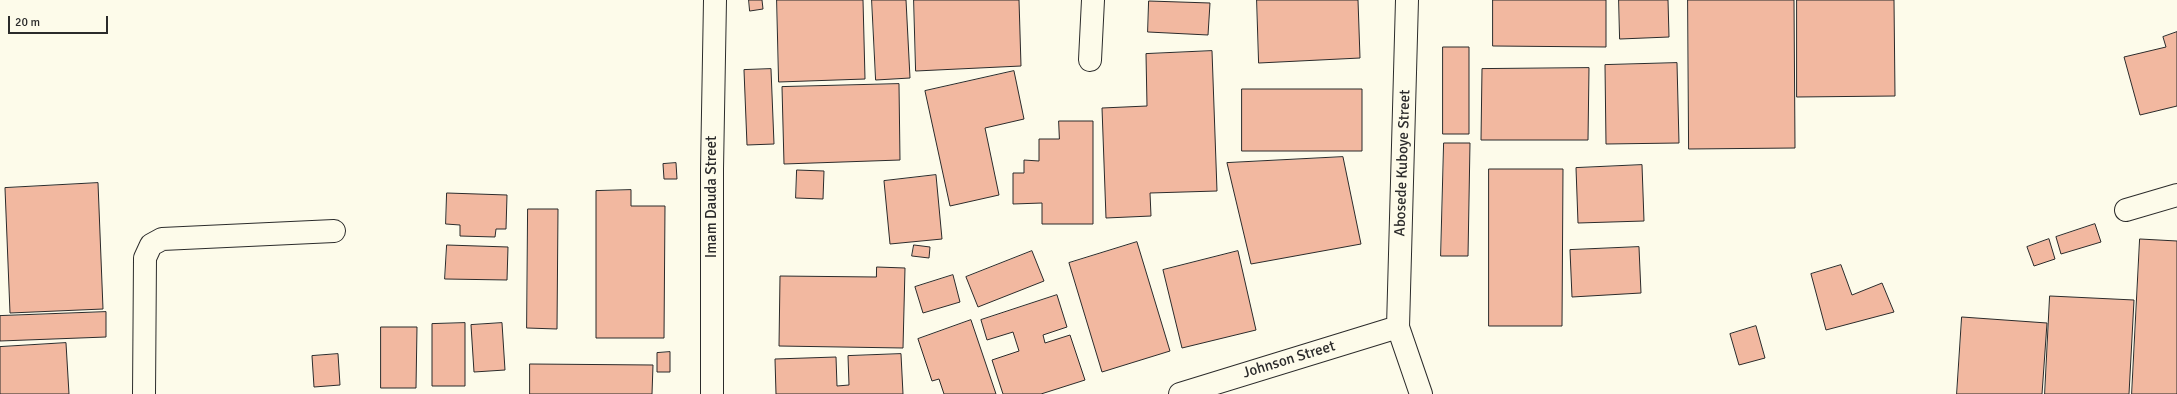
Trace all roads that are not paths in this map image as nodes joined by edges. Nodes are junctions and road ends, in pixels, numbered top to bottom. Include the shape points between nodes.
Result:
1 (715, 0) edge
2 (1093, 0) edge
3 (1407, 0) edge
4 (1090, 60) dead end
5 (2177, 195) edge
6 (2126, 210) dead end
7 (334, 230) dead end
8 (1398, 327) junction
9 (144, 394) edge
10 (712, 394) edge
11 (1180, 394) edge
12 (1421, 394) edge

1 - 10 street, Imam Dauda Street
2 - 4 street
3 - 8 street, Abosede Kuboye Street
5 - 6 street
7 - 9 street via 162,239 151,245 145,258
8 - 11 street, Johnson Street
8 - 12 street

